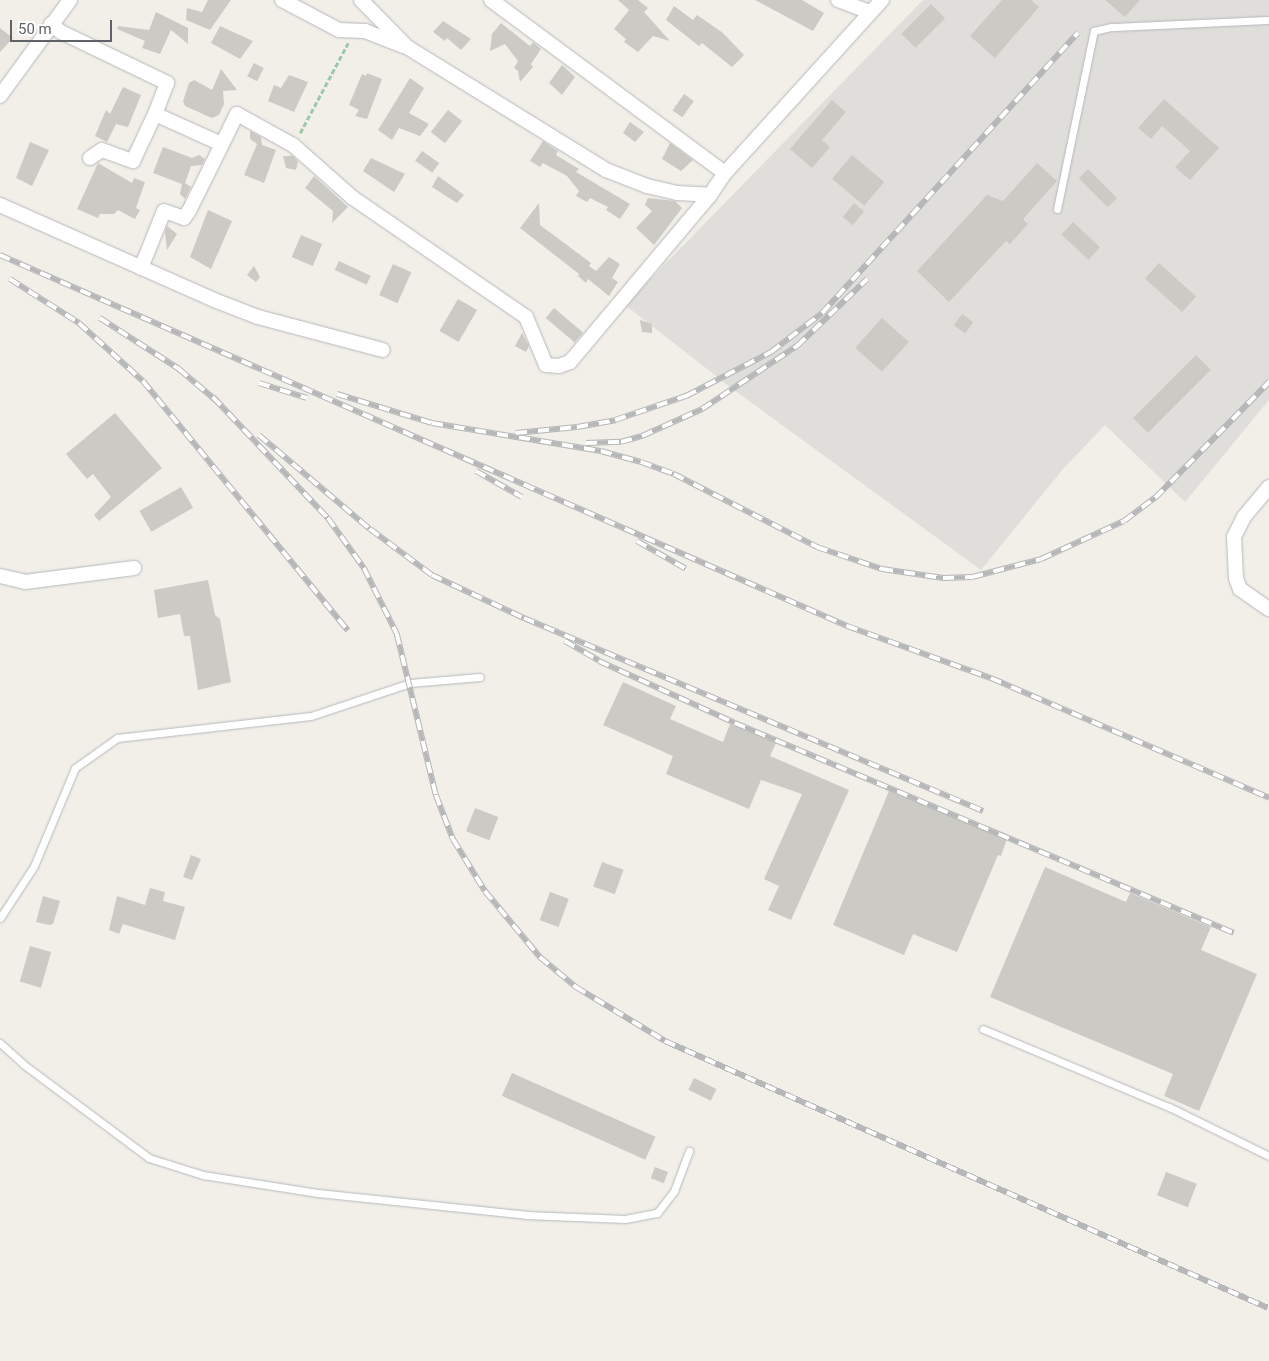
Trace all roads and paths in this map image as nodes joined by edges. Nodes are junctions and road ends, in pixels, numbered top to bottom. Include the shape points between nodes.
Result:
1 (70, 0) edge
2 (282, 0) edge
3 (361, 0) edge
4 (490, 0) edge
5 (838, 0) edge
6 (882, 0) edge
7 (869, 12) junction
8 (1269, 20) edge
9 (51, 24) junction
10 (353, 33) junction
11 (407, 47) junction
12 (0, 96) edge
13 (155, 114) junction
14 (221, 144) junction
15 (293, 145) junction
16 (90, 158) dead end
17 (725, 173) junction
18 (710, 195) junction
19 (0, 205) edge
20 (1057, 209) dead end
21 (141, 268) junction
22 (383, 350) dead end
23 (1269, 487) edge
24 (134, 568) dead end
25 (0, 576) edge
26 (1269, 609) edge
27 (480, 677) dead end
28 (0, 918) edge
29 (983, 1029) dead end
30 (0, 1043) edge
31 (689, 1151) dead end
32 (1269, 1156) edge

1 - 9 street
2 - 10 street via 339,30
3 - 11 street
4 - 17 street
5 - 7 street
6 - 7 street
7 - 17 street
8 - 20 lane via 1112,27 1094,31
9 - 12 street
9 - 13 street via 61,32 167,83
10 - 11 street via 365,31
10 - 15 path
11 - 18 street via 606,170 655,188
13 - 14 street
13 - 16 street via 134,161 102,150
14 - 15 street via 237,114
14 - 21 street via 184,218 164,211
15 - 18 street via 352,198 526,317 546,365 570,362
17 - 18 street
19 - 21 street
21 - 22 street via 258,317
23 - 26 street via 1244,517 1234,537 1236,578 1240,589
24 - 25 street via 25,582
27 - 28 lane via 410,683 311,716 116,738 75,768 34,866
29 - 32 lane via 1177,1111
30 - 31 lane via 23,1064 150,1158 203,1176 318,1193 526,1215 625,1219 657,1213 674,1191

